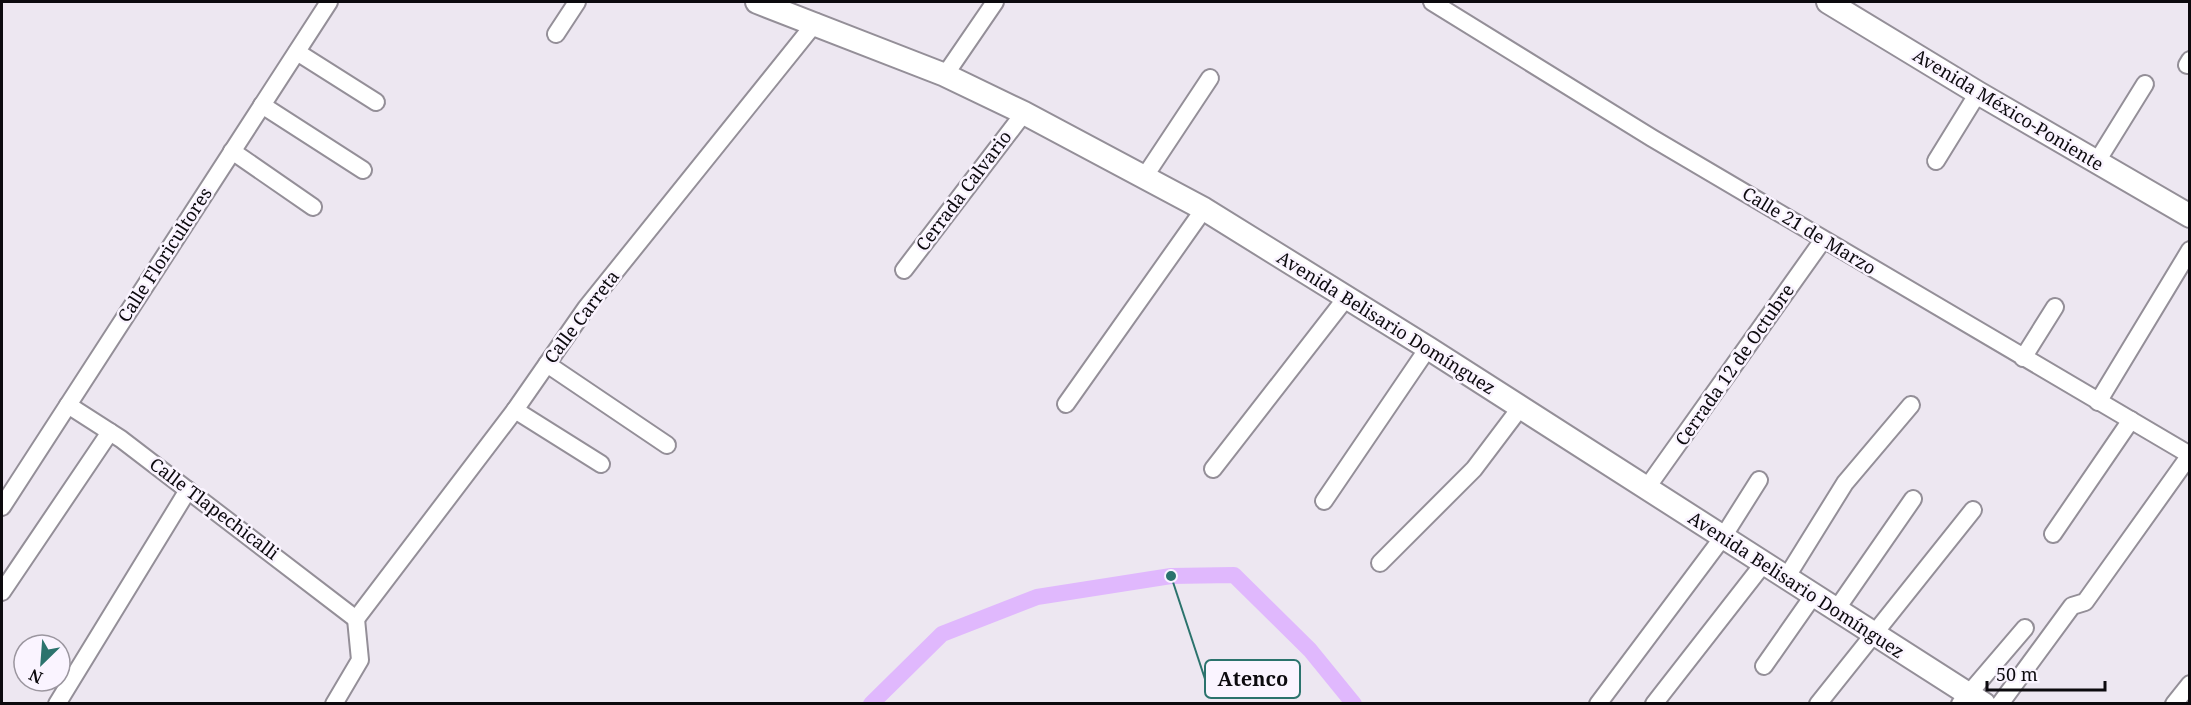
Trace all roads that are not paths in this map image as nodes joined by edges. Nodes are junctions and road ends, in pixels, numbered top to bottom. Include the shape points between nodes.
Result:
1 (329, 2) edge
2 (577, 2) edge
3 (757, 2) edge
4 (995, 2) edge
5 (1432, 2) edge
6 (1828, 2) edge
7 (816, 22) junction
8 (556, 34) dead end
9 (297, 51) junction
10 (945, 75) junction
11 (1210, 78) dead end
12 (2145, 84) dead end
13 (1978, 93) junction
14 (376, 102) dead end
15 (262, 105) junction
16 (1024, 113) junction
17 (232, 151) junction
18 (1936, 161) dead end
19 (2096, 163) junction
20 (363, 170) dead end
21 (1145, 176) junction
22 (313, 207) dead end
23 (1204, 209) junction
24 (2190, 216) edge
25 (1823, 240) junction
26 (2190, 250) edge
27 (904, 270) dead end
28 (1346, 298) junction
29 (2055, 307) dead end
30 (1428, 348) junction
31 (2023, 357) junction
32 (547, 364) junction
33 (2098, 402) junction
34 (1066, 404) dead end
35 (68, 405) junction
36 (1911, 405) dead end
37 (1520, 408) junction
38 (515, 410) junction
39 (2131, 420) junction
40 (110, 432) junction
41 (667, 445) dead end
42 (2189, 455) edge
43 (602, 464) dead end
44 (1213, 469) dead end
45 (1759, 480) dead end
46 (1646, 489) junction
47 (188, 490) junction
48 (1913, 499) dead end
49 (1324, 501) dead end
50 (2, 507) edge
51 (1973, 510) dead end
52 (2053, 534) dead end
53 (1723, 537) junction
54 (1764, 563) junction
55 (1380, 564) dead end
56 (1786, 578) junction
57 (2, 592) edge
58 (1813, 596) junction
59 (1836, 610) junction
60 (356, 618) junction
61 (2025, 628) dead end
62 (1873, 634) junction
63 (1764, 666) dead end
64 (2190, 684) edge
65 (1970, 700) edge
66 (57, 704) edge
67 (334, 704) edge
68 (1598, 704) edge
69 (1654, 704) edge
70 (1818, 704) edge
71 (2000, 704) edge
72 (2174, 704) edge

1 - 9 street, Calle Floricultores
2 - 8 street
3 - 7 main road, Avenida Belisario Domínguez
4 - 10 street
5 - 25 street, Calle 21 de Marzo
6 - 13 main road, Avenida México-Poniente
7 - 10 main road, Avenida Belisario Domínguez
7 - 32 street, Calle Carreta via 586,308
9 - 14 street
9 - 15 street, Calle Floricultores
10 - 16 main road, Avenida Belisario Domínguez
11 - 21 street
12 - 19 street
13 - 18 street
13 - 19 main road, Avenida México-Poniente
15 - 17 street, Calle Floricultores
15 - 20 street
16 - 21 main road, Avenida Belisario Domínguez
16 - 27 street, Cerrada Calvario
17 - 22 street
17 - 35 street, Calle Floricultores
19 - 24 main road, Avenida México-Poniente
21 - 23 main road, Avenida Belisario Domínguez
23 - 28 main road, Avenida Belisario Domínguez
23 - 34 street
25 - 31 street, Calle 21 de Marzo
25 - 46 street, Cerrada 12 de Octubre
26 - 33 street
28 - 30 main road, Avenida Belisario Domínguez
28 - 44 street
29 - 31 street
30 - 37 main road, Avenida Belisario Domínguez
30 - 49 street
31 - 33 street, Calle 21 de Marzo
32 - 38 street, Calle Carreta
32 - 41 street
33 - 39 street, Calle 21 de Marzo
35 - 40 street, Calle Tlapechicalli
35 - 50 street, Calle Floricultores
36 - 56 street via 1845,483
37 - 46 main road, Avenida Belisario Domínguez
37 - 55 street via 1474,469
38 - 43 street
38 - 60 street, Calle Carreta
39 - 42 street, Calle 21 de Marzo
39 - 52 street
40 - 47 street, Calle Tlapechicalli
40 - 57 street
42 - 71 street via 2085,602 2072,606
45 - 53 street
46 - 53 main road, Avenida Belisario Domínguez
47 - 60 street, Calle Tlapechicalli
47 - 66 street
48 - 59 street
51 - 62 street
53 - 54 main road, Avenida Belisario Domínguez
53 - 68 street
54 - 56 main road, Avenida Belisario Domínguez
54 - 69 street
56 - 58 main road, Avenida Belisario Domínguez
58 - 59 main road, Avenida Belisario Domínguez
58 - 63 street
59 - 62 main road, Avenida Belisario Domínguez
60 - 67 street via 360,660
61 - 65 street
62 - 65 main road, Avenida Belisario Domínguez
62 - 70 street
64 - 72 street

